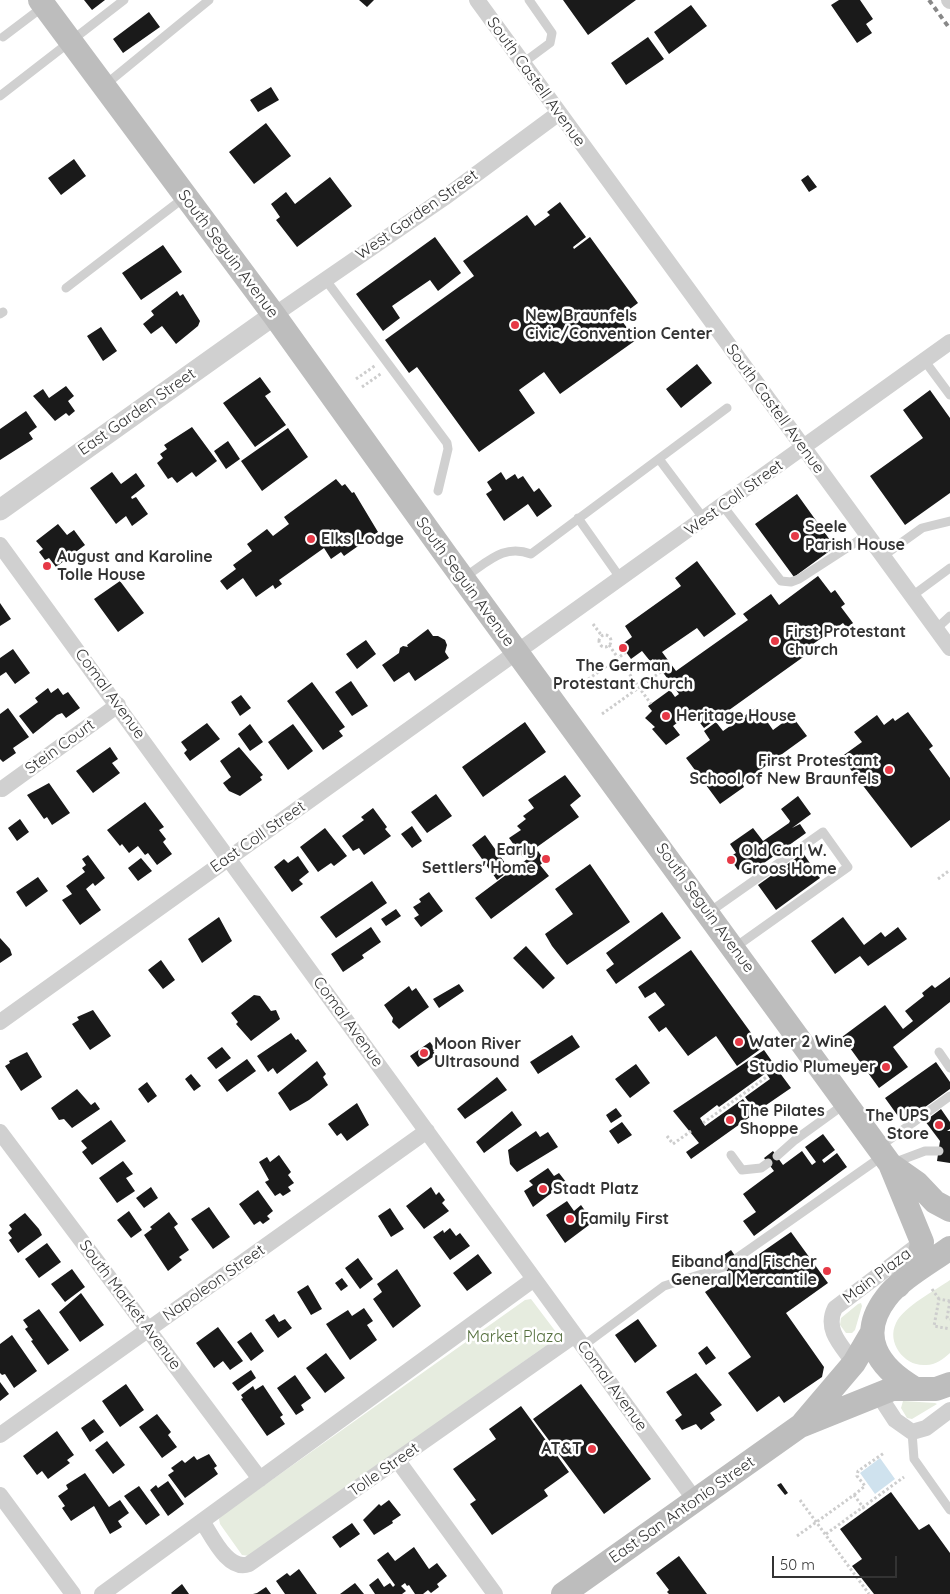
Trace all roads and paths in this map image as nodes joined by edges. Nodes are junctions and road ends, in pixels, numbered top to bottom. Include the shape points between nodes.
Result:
1 (124, 0) edge
2 (209, 0) edge
3 (477, 0) edge
4 (529, 0) edge
5 (42, 3) edge
6 (3, 38) dead end
7 (70, 41) junction
8 (523, 63) junction
9 (103, 86) junction
10 (0, 96) edge
11 (559, 113) junction
12 (185, 197) junction
13 (325, 280) junction
14 (66, 288) dead end
15 (274, 315) junction
16 (950, 342) edge
17 (924, 360) junction
18 (387, 363) junction
19 (356, 380) dead end
20 (362, 387) dead end
21 (950, 395) edge
22 (728, 408) dead end
23 (804, 447) junction
24 (658, 459) junction
25 (438, 492) dead end
26 (723, 506) junction
27 (0, 510) edge
28 (578, 518) junction
29 (704, 519) junction
30 (950, 521) edge
31 (867, 534) junction
32 (0, 545) edge
33 (883, 556) junction
34 (950, 568) edge
35 (463, 579) junction
36 (621, 579) junction
37 (912, 596) junction
38 (950, 616) edge
39 (593, 624) dead end
40 (936, 629) junction
41 (602, 636) junction
42 (609, 645) junction
43 (950, 648) edge
44 (626, 652) dead end
45 (517, 653) junction
46 (618, 658) junction
47 (662, 671) dead end
48 (580, 685) dead end
49 (639, 687) junction
50 (651, 704) dead end
51 (118, 705) junction
52 (602, 714) dead end
53 (2, 789) dead end
54 (229, 857) junction
55 (950, 870) edge
56 (938, 879) dead end
57 (708, 913) junction
58 (734, 948) junction
59 (0, 1022) edge
60 (939, 1052) dead end
61 (782, 1067) dead end
62 (950, 1068) edge
63 (775, 1072) dead end
64 (768, 1076) dead end
65 (950, 1096) edge
66 (846, 1103) junction
67 (703, 1123) dead end
68 (427, 1131) junction
69 (691, 1131) dead end
70 (0, 1132) edge
71 (667, 1136) dead end
72 (938, 1151) dead end
73 (732, 1155) dead end
74 (884, 1155) junction
75 (777, 1156) dead end
76 (768, 1163) dead end
77 (950, 1210) edge
78 (922, 1242) junction
79 (950, 1248) edge
80 (737, 1258) dead end
81 (724, 1267) dead end
82 (534, 1279) junction
83 (898, 1286) junction
84 (932, 1289) dead end
85 (939, 1299) junction
86 (950, 1301) edge
87 (950, 1319) edge
88 (148, 1329) junction
89 (950, 1329) edge
90 (871, 1334) junction
91 (579, 1341) junction
92 (854, 1363) junction
93 (950, 1384) edge
94 (914, 1388) junction
95 (878, 1394) junction
96 (950, 1410) edge
97 (800, 1426) junction
98 (912, 1432) junction
99 (0, 1434) edge
100 (884, 1453) dead end
101 (398, 1461) junction
102 (904, 1477) dead end
103 (260, 1479) junction
104 (0, 1495) edge
105 (854, 1495) junction
106 (695, 1500) junction
107 (800, 1500) dead end
108 (864, 1509) junction
109 (950, 1510) edge
110 (202, 1521) junction
111 (816, 1522) junction
112 (826, 1534) junction
113 (797, 1536) dead end
114 (73, 1594) edge
115 (102, 1594) edge
116 (495, 1594) edge
117 (563, 1594) edge
118 (869, 1594) edge

1 - 7 lane
2 - 9 lane
3 - 8 street, South Castell Avenue
4 - 8 lane via 552,33 550,43
5 - 6 lane
5 - 7 main road, South Seguin Avenue
7 - 9 main road, South Seguin Avenue
7 - 10 lane
8 - 11 street, South Castell Avenue
9 - 12 main road, South Seguin Avenue
11 - 13 street, West Garden Street
11 - 23 street, South Castell Avenue
12 - 14 lane
12 - 15 main road, South Seguin Avenue
13 - 15 street, West Garden Street
13 - 18 lane
15 - 27 street, East Garden Street
15 - 35 main road, South Seguin Avenue
16 - 17 street, West Coll Street
17 - 21 lane
17 - 23 street, West Coll Street
18 - 19 path
18 - 20 path
18 - 25 lane via 446,443 448,449
22 - 24 lane
23 - 26 street, West Coll Street
23 - 31 street, South Castell Avenue
24 - 28 lane
24 - 29 lane
26 - 29 street, West Coll Street
26 - 31 lane via 781,581 799,579
28 - 35 lane via 531,554 518,549 506,550
28 - 36 lane
29 - 36 street, West Coll Street
30 - 33 lane via 922,528
31 - 33 street, South Castell Avenue
32 - 51 street, Comal Avenue
33 - 37 street, South Castell Avenue
34 - 37 lane
35 - 45 main road, South Seguin Avenue
36 - 45 street, West Coll Street
37 - 40 street, South Castell Avenue
38 - 40 lane
39 - 41 path
40 - 43 street, South Castell Avenue
41 - 42 path via 610,637
41 - 42 path via 601,644
42 - 46 path
44 - 46 path
45 - 54 street, East Coll Street
45 - 57 main road, South Seguin Avenue
46 - 48 path
46 - 49 path
47 - 49 path
49 - 50 path
49 - 52 path
51 - 53 street, Stein Court
51 - 54 street, Comal Avenue
54 - 59 street, East Coll Street
54 - 68 street, Comal Avenue
55 - 56 path
57 - 58 main road, South Seguin Avenue
57 - 58 lane via 823,832 848,867
58 - 66 main road, South Seguin Avenue
60 - 62 lane
61 - 63 path
64 - 67 path
65 - 74 lane
66 - 74 main road, South Seguin Avenue
66 - 75 lane
68 - 82 street, Comal Avenue
68 - 88 street, Napoleon Street
69 - 71 path via 673,1144
70 - 88 street, South Market Avenue
72 - 74 lane
73 - 76 lane via 742,1170 761,1168
74 - 77 main road, South Seguin Avenue via 935,1202
74 - 78 main road, South Seguin Avenue
74 - 80 lane
78 - 83 main road via 916,1264
78 - 92 street, Main Plaza via 835,1308 831,1319 833,1332
79 - 83 main road, Main Plaza
81 - 91 lane via 664,1286
82 - 91 street, Comal Avenue
82 - 103 street
83 - 90 main road, Main Plaza via 877,1312
84 - 85 path
85 - 86 path
85 - 89 path via 934,1326
86 - 87 path via 947,1318
88 - 99 street, Napoleon Street
88 - 103 street, South Market Avenue
90 - 92 main road, East San Antonio Street
90 - 94 main road via 880,1358 898,1379
91 - 101 street, Tolle Street
91 - 106 street, Comal Avenue
92 - 97 main road, East San Antonio Street
93 - 94 main road
94 - 95 main road, East San Antonio Street via 892,1389
95 - 97 main road, East San Antonio Street
95 - 98 street via 895,1420
96 - 98 street via 926,1428
97 - 106 main road, East San Antonio Street
98 - 109 lane via 914,1459
100 - 105 path via 858,1472 865,1486
101 - 110 street, Tolle Street via 244,1566 231,1562
101 - 116 street
102 - 108 path
103 - 110 street
104 - 114 street
105 - 108 path
105 - 111 path
106 - 117 main road, East San Antonio Street
107 - 111 path
108 - 112 path
110 - 115 street
111 - 112 path
111 - 113 path
112 - 118 path

